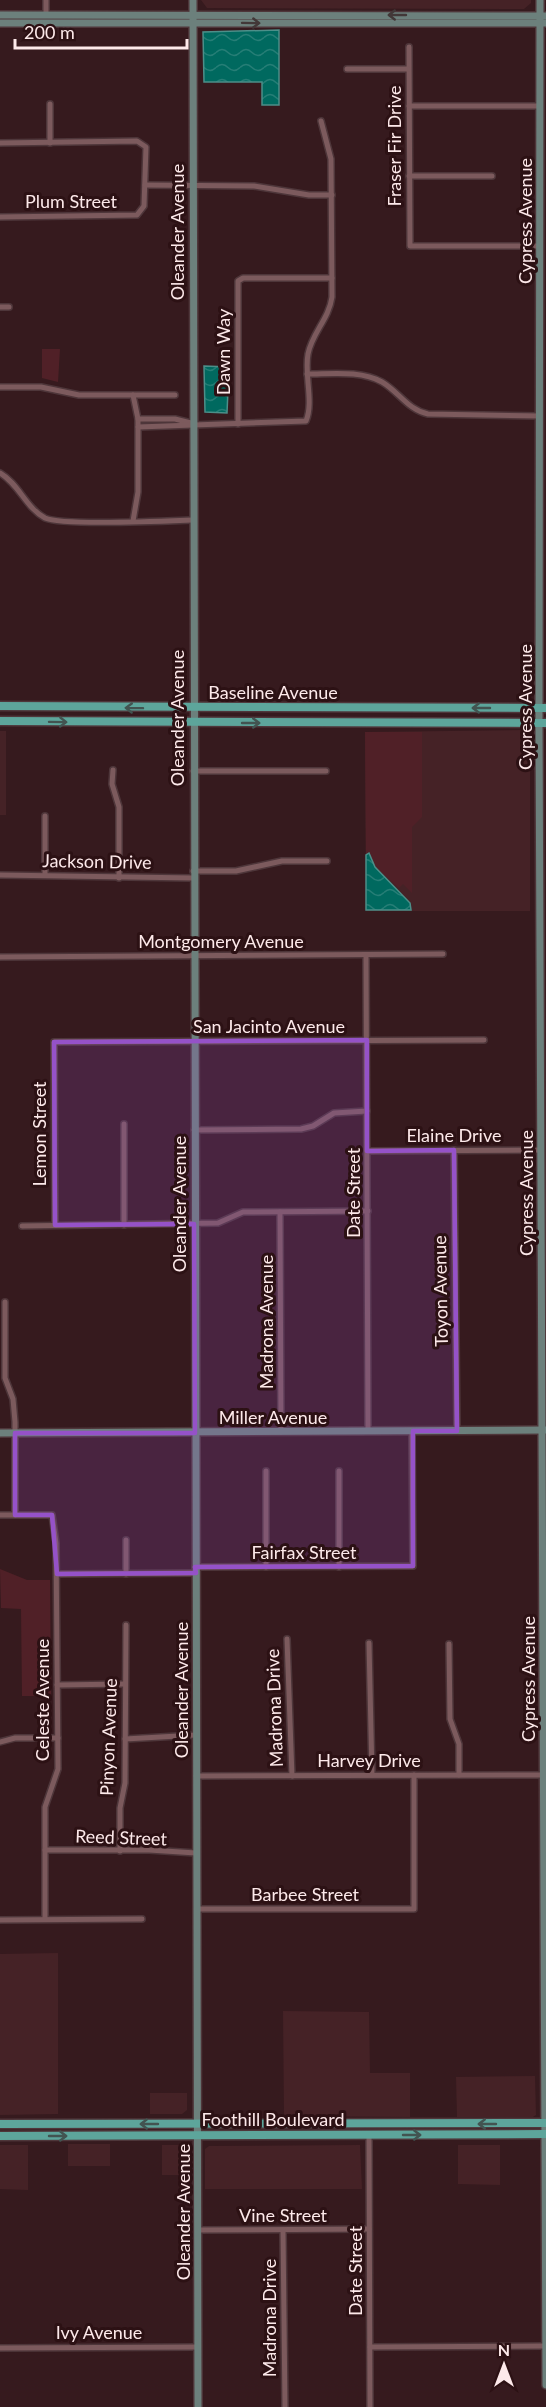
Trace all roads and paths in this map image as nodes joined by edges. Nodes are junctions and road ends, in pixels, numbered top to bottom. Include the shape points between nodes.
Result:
1 (46, 0) edge
2 (193, 0) edge
3 (540, 0) edge
4 (0, 15) edge
5 (46, 15) junction
6 (192, 19) junction
7 (543, 20) edge
8 (0, 23) edge
9 (409, 47) dead end
10 (347, 69) dead end
11 (408, 69) junction
12 (50, 104) dead end
13 (409, 106) junction
14 (540, 106) junction
15 (321, 121) dead end
16 (0, 143) edge
17 (50, 143) junction
18 (409, 176) junction
19 (492, 176) dead end
20 (145, 185) junction
21 (192, 185) junction
22 (543, 188) edge
23 (332, 195) junction
24 (0, 217) edge
25 (540, 246) junction
26 (332, 278) junction
27 (0, 307) edge
28 (9, 307) dead end
29 (543, 339) edge
30 (307, 374) junction
31 (0, 387) edge
32 (133, 395) junction
33 (175, 396) dead end
34 (540, 416) junction
35 (138, 419) junction
36 (164, 419) junction
37 (192, 424) junction
38 (238, 424) junction
39 (165, 427) junction
40 (138, 428) junction
41 (0, 473) edge
42 (543, 500) edge
43 (192, 520) junction
44 (134, 521) junction
45 (0, 706) edge
46 (543, 708) edge
47 (192, 709) junction
48 (0, 721) edge
49 (193, 723) junction
50 (543, 723) edge
51 (113, 770) dead end
52 (193, 771) junction
53 (326, 771) dead end
54 (45, 816) dead end
55 (327, 861) dead end
56 (543, 872) edge
57 (193, 874) junction
58 (0, 875) edge
59 (45, 875) junction
60 (119, 878) junction
61 (443, 954) dead end
62 (543, 954) edge
63 (366, 955) junction
64 (193, 956) junction
65 (0, 957) edge
66 (367, 1040) junction
67 (484, 1040) dead end
68 (543, 1040) edge
69 (193, 1041) junction
70 (54, 1042) joint
71 (543, 1110) edge
72 (367, 1111) junction
73 (124, 1124) dead end
74 (194, 1130) junction
75 (454, 1150) junction
76 (541, 1150) junction
77 (367, 1151) junction
78 (368, 1211) junction
79 (280, 1212) junction
80 (544, 1215) edge
81 (194, 1224) junction
82 (124, 1225) junction
83 (22, 1226) dead end
84 (55, 1226) junction
85 (4, 1302) dead end
86 (368, 1431) junction
87 (412, 1431) junction
88 (457, 1431) junction
89 (544, 1431) edge
90 (281, 1432) junction
91 (0, 1433) edge
92 (15, 1433) junction
93 (195, 1433) junction
94 (266, 1471) dead end
95 (339, 1471) dead end
96 (0, 1515) edge
97 (15, 1515) junction
98 (126, 1540) dead end
99 (544, 1560) edge
100 (266, 1567) junction
101 (339, 1567) junction
102 (196, 1570) junction
103 (57, 1574) junction
104 (126, 1574) junction
105 (126, 1624) dead end
106 (287, 1639) dead end
107 (369, 1643) dead end
108 (449, 1644) dead end
109 (544, 1648) edge
110 (57, 1684) junction
111 (125, 1684) junction
112 (196, 1735) junction
113 (58, 1738) junction
114 (125, 1739) junction
115 (0, 1742) edge
116 (372, 1775) junction
117 (414, 1775) junction
118 (459, 1775) junction
119 (543, 1775) junction
120 (196, 1776) junction
121 (292, 1776) junction
122 (45, 1850) junction
123 (120, 1851) junction
124 (196, 1854) junction
125 (197, 1909) junction
126 (545, 1911) edge
127 (142, 1919) dead end
128 (0, 1920) edge
129 (45, 1920) junction
130 (546, 2123) edge
131 (0, 2124) edge
132 (27, 2124) junction
133 (197, 2124) junction
134 (0, 2131) edge
135 (546, 2134) edge
136 (197, 2135) junction
137 (369, 2135) junction
138 (0, 2136) edge
139 (369, 2229) junction
140 (198, 2230) junction
141 (283, 2230) junction
142 (546, 2346) edge
143 (198, 2347) junction
144 (370, 2347) junction
145 (0, 2348) edge
146 (546, 2385) edge
147 (198, 2407) edge
148 (285, 2407) edge
149 (370, 2407) edge

1 - 5 street
2 - 6 street, Oleander Avenue
3 - 7 street, Cypress Avenue
4 - 5 street
5 - 6 street
6 - 7 street
6 - 8 street
6 - 21 street, Oleander Avenue
7 - 14 street, Cypress Avenue
9 - 11 street, Fraser Fir Drive
10 - 11 street
11 - 13 street, Fraser Fir Drive
12 - 17 street
13 - 14 street
13 - 18 street, Fraser Fir Drive
14 - 22 street, Cypress Avenue
15 - 23 street via 329,145
16 - 17 street
17 - 20 street via 143,143
18 - 19 street
18 - 25 street, Fraser Fir Drive via 410,246
20 - 21 street
20 - 24 street, Plum Street via 141,213 132,216
21 - 23 street via 254,186
21 - 37 street, Oleander Avenue
22 - 25 street, Cypress Avenue
23 - 26 street
25 - 29 street, Cypress Avenue
26 - 30 street via 331,307 310,347
26 - 38 street, Dawn Way via 238,281
27 - 28 street
29 - 34 street, Cypress Avenue
30 - 34 street via 368,377 382,382 413,409 428,414
30 - 38 street via 306,421
31 - 32 street via 41,387 79,395
32 - 33 street
32 - 35 street
34 - 42 street, Cypress Avenue
35 - 36 street
35 - 40 street
36 - 37 street
36 - 39 street
37 - 38 street
37 - 39 street
37 - 43 street, Oleander Avenue
39 - 40 street
40 - 44 street
41 - 44 street via 47,519
42 - 46 street, Cypress Avenue
43 - 44 street
43 - 47 street, Oleander Avenue
47 -> 45 main road, Baseline Avenue
46 -> 47 main road, Baseline Avenue
46 - 50 street, Cypress Avenue
47 - 49 street, Oleander Avenue
48 -> 49 main road, Baseline Avenue
49 -> 50 main road, Baseline Avenue
49 - 52 street, Oleander Avenue
50 - 56 street, Cypress Avenue
51 - 60 street via 112,784 119,807
52 - 53 street
52 - 57 street, Oleander Avenue
54 - 59 street
55 - 57 street, Jackson Drive via 282,861 236,871
56 - 62 street, Cypress Avenue
57 - 60 street, Jackson Drive
57 - 64 street, Oleander Avenue
58 - 59 street, Jackson Drive
59 - 60 street, Jackson Drive
61 - 63 street, Montgomery Avenue
62 - 68 street, Cypress Avenue
63 - 64 street, Montgomery Avenue
63 - 66 street, Date Street
64 - 65 street, Montgomery Avenue
64 - 69 street, Oleander Avenue
66 - 67 street, San Jacinto Avenue
66 - 69 street, San Jacinto Avenue
66 - 72 street, Date Street
68 - 71 street, Cypress Avenue
69 - 70 street, San Jacinto Avenue
69 - 74 street, Oleander Avenue
70 - 84 street, Lemon Street
71 - 76 street, Cypress Avenue
72 - 74 street via 334,1113 301,1129
72 - 77 street, Date Street
73 - 82 street
74 - 81 street, Oleander Avenue
75 - 76 street, Elaine Drive
75 - 77 street, Elaine Drive
75 - 88 street, Toyon Avenue
76 - 80 street, Cypress Avenue
77 - 78 street, Date Street
78 - 79 street
78 - 86 street, Date Street
79 - 81 street via 243,1212 218,1223
79 - 90 street, Madrona Avenue
80 - 89 street, Cypress Avenue
81 - 82 street
81 - 93 street, Oleander Avenue
82 - 84 street
83 - 84 street
85 - 92 street via 5,1378 13,1399
86 - 87 street, Miller Avenue
86 - 90 street, Miller Avenue
87 - 88 street, Miller Avenue
87 - 101 street, Fairfax Street via 413,1566
88 - 89 street, Miller Avenue
89 - 99 street, Cypress Avenue
90 - 93 street, Miller Avenue
91 - 92 street, Miller Avenue
92 - 93 street, Miller Avenue
92 - 97 street
93 - 102 street, Oleander Avenue
94 - 100 street
95 - 101 street
96 - 97 street
97 - 103 street, Celeste Avenue via 52,1515
98 - 104 street
99 - 109 street, Cypress Avenue
100 - 101 street, Fairfax Street
100 - 102 street, Fairfax Street
102 - 104 street, Fairfax Street
102 - 112 street, Oleander Avenue
103 - 104 street, Fairfax Street
103 - 110 street, Celeste Avenue
105 - 111 street, Pinyon Avenue
106 - 121 street, Madrona Drive
107 - 116 street
108 - 118 street via 450,1719 459,1744
109 - 119 street, Cypress Avenue
110 - 111 street
110 - 113 street, Celeste Avenue
111 - 114 street, Pinyon Avenue
112 - 114 street
112 - 120 street, Oleander Avenue
113 - 115 street
113 - 122 street, Celeste Avenue via 58,1769 45,1807
114 - 123 street, Pinyon Avenue
116 - 117 street, Harvey Drive
116 - 121 street, Harvey Drive
117 - 118 street, Harvey Drive
117 - 125 street, Barbee Street via 414,1909
118 - 119 street, Harvey Drive
119 - 126 street, Cypress Avenue
120 - 121 street, Harvey Drive
120 - 124 street, Oleander Avenue
122 - 123 street, Reed Street
122 - 129 street, Celeste Avenue
123 - 124 street, Reed Street
124 - 125 street, Oleander Avenue
125 - 133 street, Oleander Avenue
126 - 130 street, Cypress Avenue
127 - 129 street
128 - 129 street
130 -> 133 main road, Foothill Boulevard
130 - 135 street, Cypress Avenue
131 - 132 main road, Foothill Boulevard
133 -> 132 main road, Foothill Boulevard
132 - 134 main road via 20,2130
133 - 136 street, Oleander Avenue
137 -> 135 main road, Foothill Boulevard
135 - 142 street, Cypress Avenue
136 - 137 main road, Foothill Boulevard
138 -> 136 main road, Foothill Boulevard
136 - 140 street, Oleander Avenue
137 - 139 street, Date Street
139 - 141 street, Vine Street
139 - 144 street, Date Street
140 - 141 street, Vine Street
140 - 143 street, Oleander Avenue
141 - 148 street, Madrona Drive
142 - 144 street
142 - 146 street, Cypress Avenue
143 - 145 street, Ivy Avenue
143 - 147 street, Oleander Avenue
144 - 149 street, Date Street

